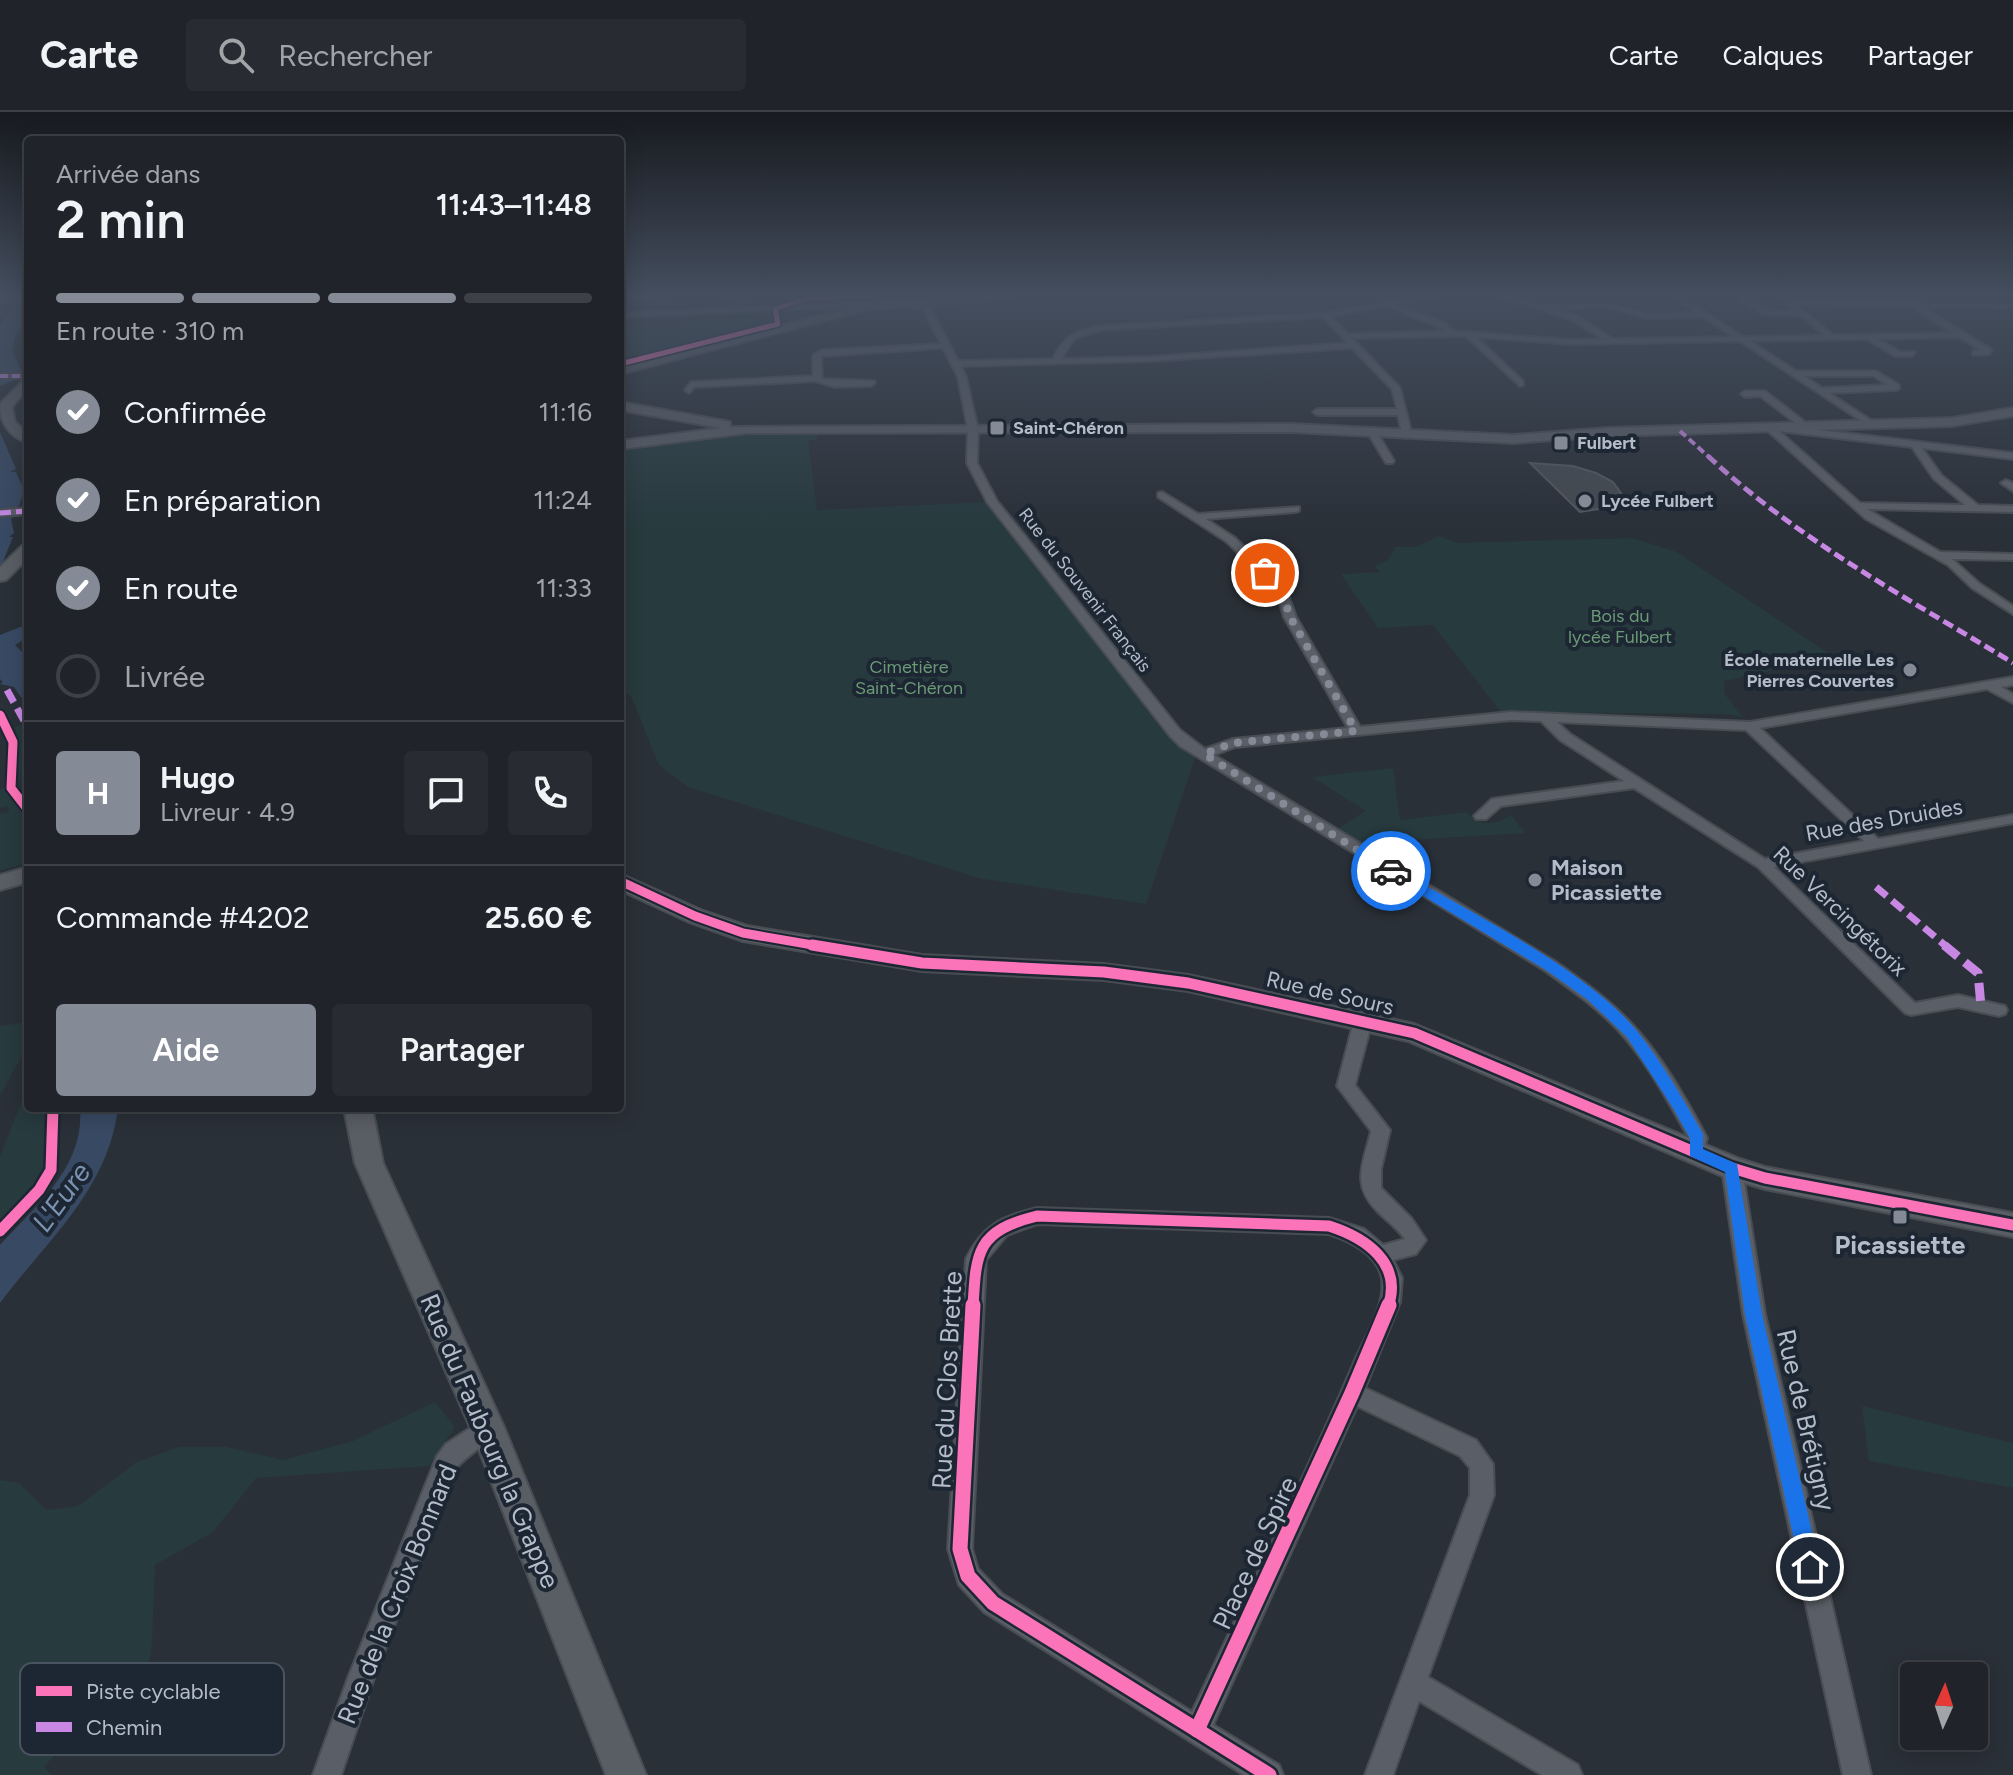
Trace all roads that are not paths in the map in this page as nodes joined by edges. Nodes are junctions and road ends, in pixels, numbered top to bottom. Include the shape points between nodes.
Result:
1 (817, 373) edge
2 (959, 373) edge
3 (1382, 373) edge
4 (1509, 373) edge
5 (1840, 373) edge
6 (1870, 373) edge
7 (1792, 374) joint
8 (2, 376) edge
9 (817, 378) junction
10 (24, 379) edge
11 (24, 382) edge
12 (871, 383) dead end
13 (1520, 383) dead end
14 (689, 390) dead end
15 (1820, 391) junction
16 (1745, 394) dead end
17 (624, 407) edge
18 (1317, 412) dead end
19 (1400, 412) junction
20 (2013, 412) edge
21 (1872, 425) junction
22 (1773, 428) junction
23 (1810, 428) junction
24 (747, 429) junction
25 (973, 430) junction
26 (1373, 433) junction
27 (1831, 434) junction
28 (1407, 435) junction
29 (24, 437) edge
30 (624, 444) edge
31 (1915, 444) junction
32 (2013, 456) edge
33 (1389, 461) dead end
34 (1162, 495) dead end
35 (1858, 506) junction
36 (1975, 508) junction
37 (1295, 509) dead end
38 (2013, 509) edge
39 (24, 511) edge
40 (0, 513) edge
41 (1197, 517) junction
42 (1937, 555) junction
43 (2013, 557) edge
44 (24, 558) edge
45 (24, 558) edge
46 (0, 576) edge
47 (0, 586) edge
48 (2013, 611) edge
49 (2013, 681) edge
50 (1992, 687) junction
51 (2013, 699) edge
52 (1543, 716) junction
53 (1750, 726) junction
54 (1356, 731) junction
55 (1204, 754) junction
56 (1637, 783) junction
57 (1481, 816) dead end
58 (2013, 819) edge
59 (1874, 843) junction
60 (1763, 864) junction
61 (24, 875) edge
62 (0, 883) edge
63 (624, 883) edge
64 (1999, 1010) dead end
65 (1363, 1021) junction
66 (359, 1112) edge
67 (1695, 1152) junction
68 (1732, 1168) junction
69 (2013, 1225) edge
70 (1380, 1254) junction
71 (1352, 1393) junction
72 (487, 1427) junction
73 (1413, 1683) junction
74 (1197, 1731) junction
75 (327, 1775) edge
76 (626, 1775) edge
77 (1269, 1775) edge
78 (1379, 1775) edge
79 (1568, 1775) edge
80 (1857, 1775) edge

1 - 9 street
2 - 25 street, Rue du Souvenir Français
3 - 19 street via 1396,388
4 - 13 street
5 - 7 street
6 - 15 street via 1896,387
7 - 15 street
8 - 10 street
9 - 12 street via 835,384
9 - 14 street via 715,382 691,385
11 - 29 main road via 5,411 15,432
15 - 21 street
16 - 23 street via 1762,393
17 - 24 main road
18 - 19 street
19 - 28 street
20 - 21 main road via 1952,422
21 - 23 main road
22 - 23 main road
22 - 27 street
22 - 28 main road via 1494,439
22 - 35 street
23 - 27 street
24 - 25 main road
24 - 30 main road
25 - 26 main road via 1292,428
25 - 55 street, Rue du Souvenir Français via 972,463 992,502 1175,733
26 - 28 main road
26 - 33 street
27 - 31 street
31 - 32 street
31 - 36 street via 1937,477
34 - 41 street
35 - 36 street
35 - 42 street
36 - 38 street
37 - 41 street
39 - 40 street
41 - 54 street via 1231,540 1281,589 1290,617
42 - 43 street
42 - 48 street
44 - 46 main road
45 - 47 main road
49 - 50 street
50 - 51 street
50 - 53 street
52 - 53 street
52 - 54 street
52 - 56 street, Rue Vercingétorix via 1565,737
53 - 59 street
54 - 55 street via 1233,743
55 - 67 street, Rue du Souvenir Français via 1593,997 1632,1034 1679,1104 1698,1138
56 - 57 street via 1497,802
56 - 60 street, Rue Vercingétorix
58 - 59 street, Rue des Druides
59 - 60 street, Rue des Druides
60 - 64 street, Rue Vercingétorix via 1911,1009 1958,1001
61 - 62 main road
63 - 65 main road, Rue de Sours via 743,933 922,963 1104,972 1188,983
65 - 67 main road, Rue de Sours via 1414,1033
65 - 70 street via 1346,1086 1381,1130 1369,1182 1373,1194 1412,1229 1416,1240 1409,1248
66 - 72 main road, Rue du Faubourg la Grappe via 369,1163
67 - 68 main road, Rue de Sours
68 - 69 main road, Rue de Sours
68 - 80 street, Rue de Brétigny via 1754,1314
70 - 71 street via 1392,1278 1390,1302
70 - 74 street, Rue du Clos Brette via 1357,1235 1329,1226 1037,1216 989,1236 976,1259 960,1549 968,1576 993,1603
71 - 73 street via 1468,1448 1481,1464 1482,1495
71 - 74 street, Place de Spire
72 - 75 street, Rue de la Croix Bonnard via 445,1464
72 - 76 main road, Rue du Faubourg la Grappe
73 - 78 street
73 - 79 street
74 - 77 street, Rue du Clos Brette

